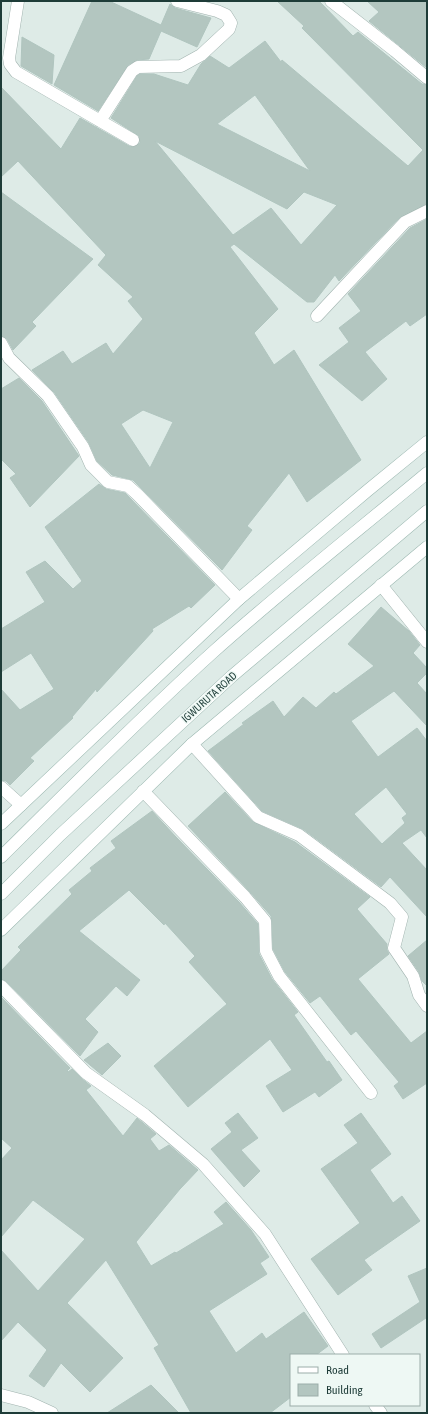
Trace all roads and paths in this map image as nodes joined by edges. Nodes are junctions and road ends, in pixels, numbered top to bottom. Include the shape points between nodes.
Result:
1 (18, 1) edge
2 (177, 1) edge
3 (331, 1) edge
4 (427, 78) edge
5 (100, 121) junction
6 (133, 140) dead end
7 (427, 211) edge
8 (317, 316) dead end
9 (1, 343) edge
10 (427, 442) edge
11 (427, 473) edge
12 (427, 511) edge
13 (427, 547) edge
14 (381, 585) junction
15 (239, 599) junction
16 (427, 642) edge
17 (192, 744) junction
18 (1, 788) edge
19 (143, 791) junction
20 (21, 806) junction
21 (1, 824) edge
22 (1, 857) edge
23 (1, 894) edge
24 (1, 930) edge
25 (1, 986) edge
26 (427, 1006) edge
27 (371, 1092) dead end
28 (342, 1354) edge
29 (1, 1395) edge
30 (52, 1413) edge

1 - 5 street via 10,64 16,72
2 - 5 street via 218,11 226,16 231,24 229,29 201,55 181,66 138,67 132,71
3 - 4 street
5 - 6 street
7 - 8 street via 405,222
9 - 15 street via 9,358 48,396 83,447 91,464 108,482 128,486 138,495
10 - 15 street
11 - 22 street via 278,595 212,653 99,759
12 - 23 street, IGWURUTA ROAD via 232,676 145,755
13 - 14 street
14 - 16 street
14 - 17 street
15 - 20 street
17 - 19 street
17 - 26 street via 258,817 299,835 390,903 402,918 394,948
18 - 20 street
19 - 24 street
19 - 27 street via 265,921 266,951 279,976
20 - 21 street
25 - 28 street via 86,1073 146,1115 203,1164 265,1234
29 - 30 street via 28,1402

